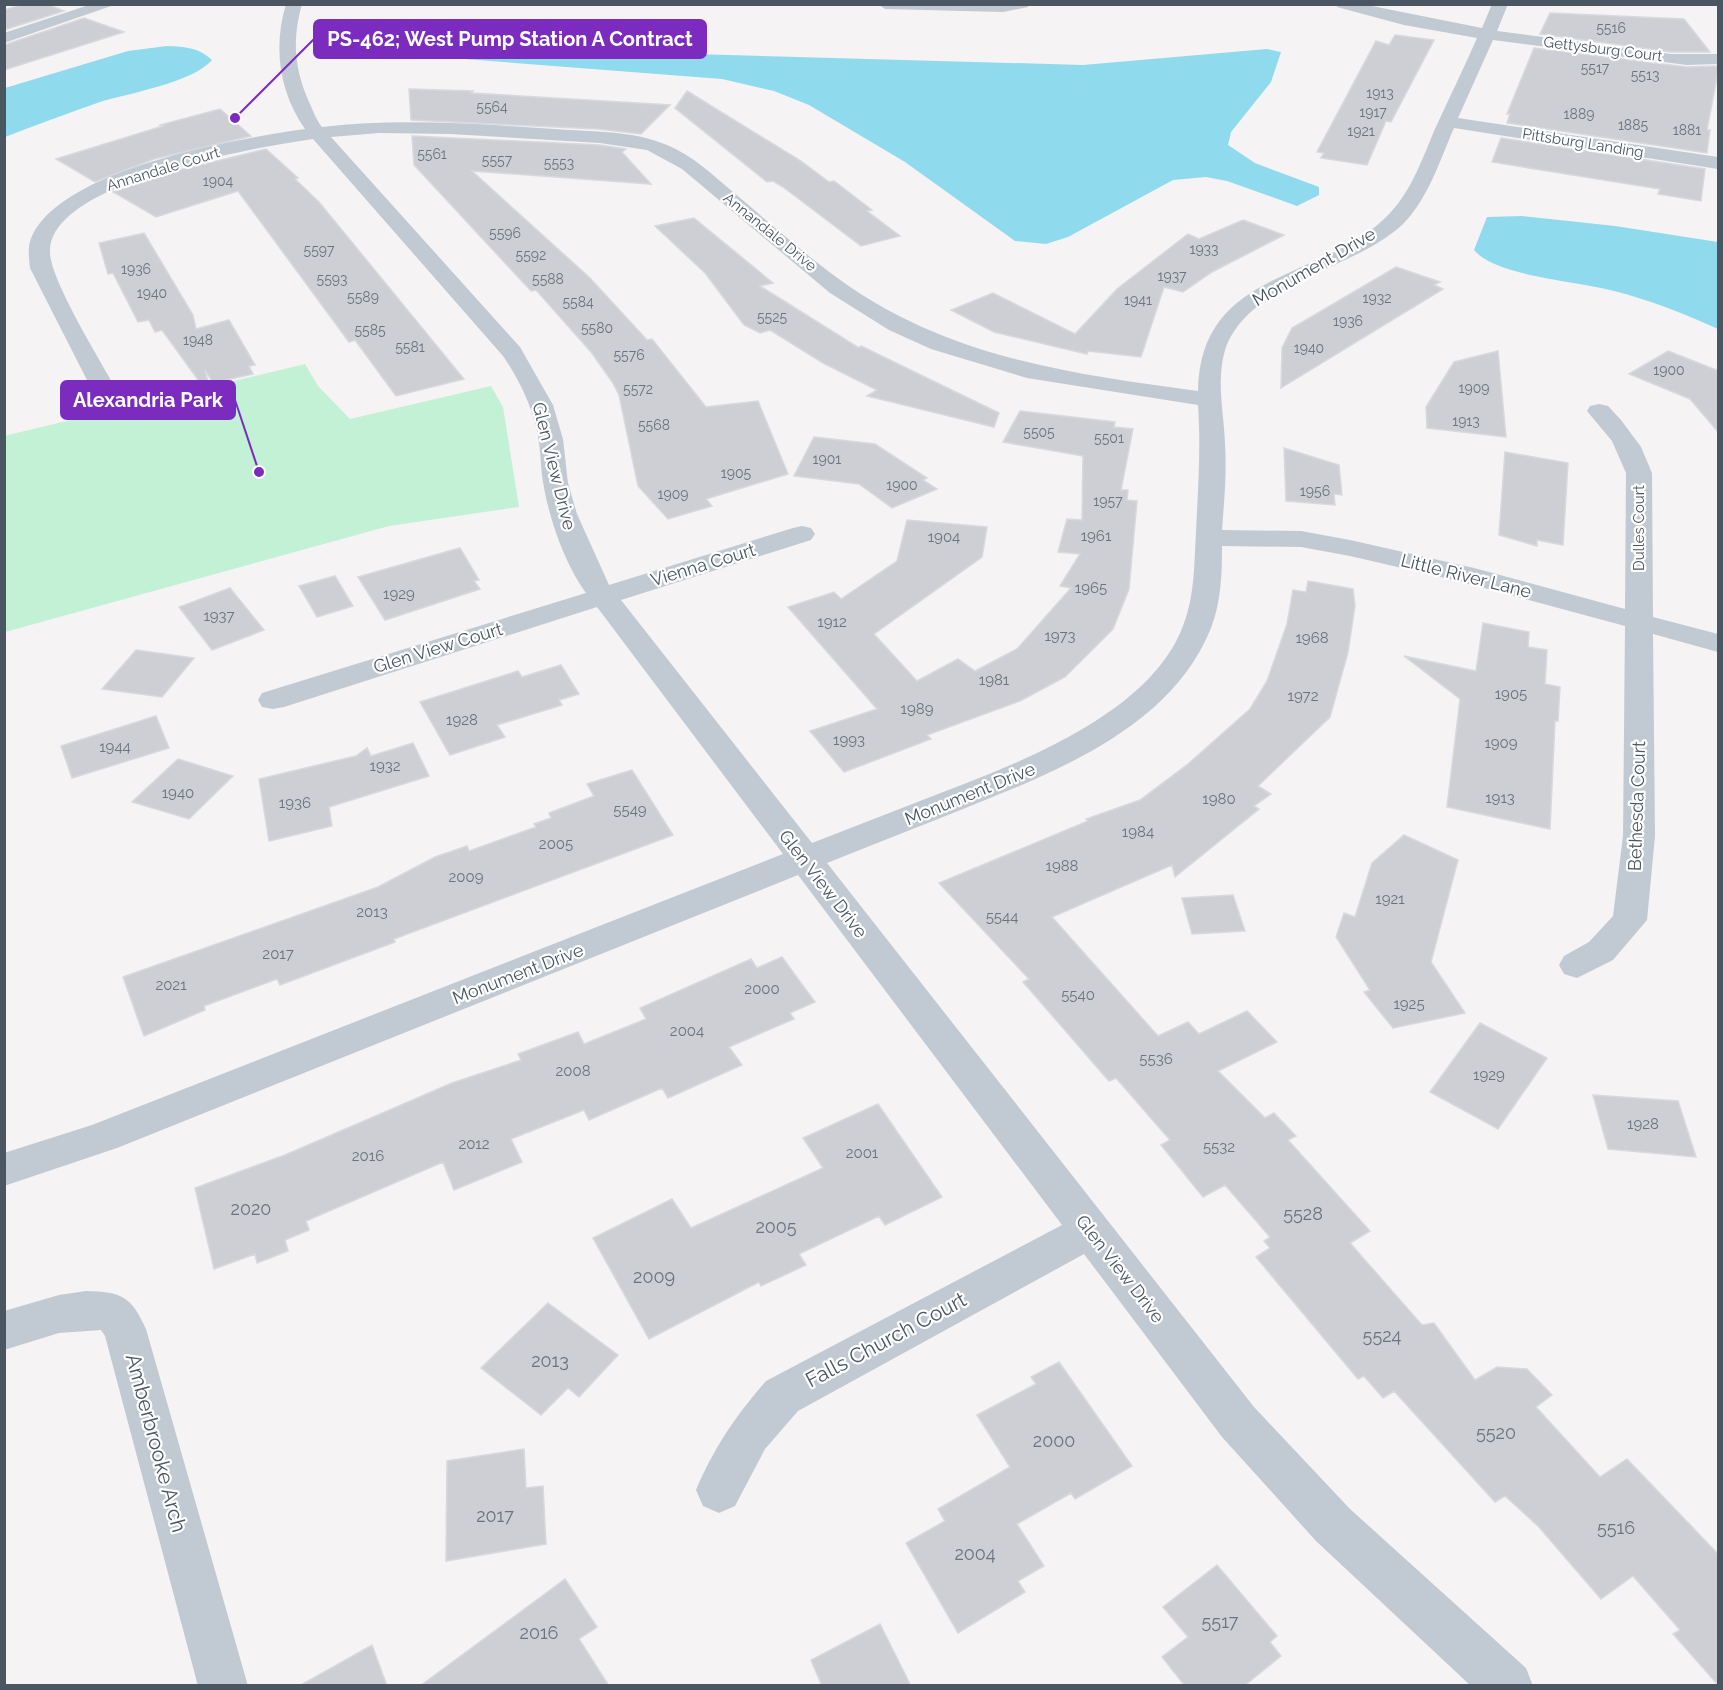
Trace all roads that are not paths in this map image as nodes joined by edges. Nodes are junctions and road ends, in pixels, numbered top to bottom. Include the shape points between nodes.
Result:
1 (110, 4) edge
2 (294, 4) edge
3 (885, 4) edge
4 (1343, 4) edge
5 (1500, 4) edge
6 (1027, 6) edge
7 (1488, 34) junction
8 (4, 38) edge
9 (1719, 59) edge
10 (1448, 122) junction
11 (318, 132) junction
12 (1719, 163) edge
13 (100, 382) dead end
14 (1211, 400) junction
15 (1599, 411) dead end
16 (802, 534) dead end
17 (1209, 539) junction
18 (603, 596) junction
19 (1639, 621) junction
20 (1719, 643) edge
21 (273, 700) dead end
22 (805, 861) junction
23 (1577, 965) dead end
24 (4, 1170) edge
25 (1090, 1230) junction
26 (4, 1331) edge
27 (720, 1490) dead end
28 (223, 1686) edge
29 (1508, 1686) edge

1 - 8 street
2 - 11 street, Glen View Drive via 286,40 287,64 292,84
3 - 6 street
4 - 7 street, Gettysburg Court via 1401,20
5 - 7 street, Monument Drive
7 - 9 street, Gettysburg Court via 1643,54
7 - 10 street, Monument Drive
10 - 12 street, Pittsburg Landing
10 - 14 street, Monument Drive via 1419,183 1395,220 1365,241 1268,289 1234,317 1218,341 1211,364
11 - 13 street, Annandale Court via 240,146 151,170 100,188 57,215 42,236 38,252 41,268
11 - 14 street, Annandale Drive via 424,127 621,139 656,146 690,166 854,300 931,341 975,358 1058,378
11 - 18 street, Glen View Drive via 528,375 551,438 556,488 570,535
14 - 17 street, Monument Drive
15 - 19 street, Dulles Court via 1619,431 1639,473
16 - 18 street, Vienna Court
17 - 19 street, Little River Lane via 1301,539 1350,548
17 - 22 street, Monument Drive via 1205,601 1189,642 1166,676 1133,708 1092,738 1042,765
18 - 21 street, Glen View Court
18 - 22 street, Glen View Drive
19 - 20 street, Little River Lane
19 - 23 street, Bethesda Court via 1639,836 1630,920 1601,951
22 - 24 street, Monument Drive via 103,1137
22 - 25 street, Glen View Drive
25 - 27 street, Falls Church Court via 782,1396 749,1434
25 - 29 street, Glen View Drive via 1254,1439 1333,1525
26 - 28 street, Amberbrooke Arch via 70,1310 94,1308 114,1313 125,1329

